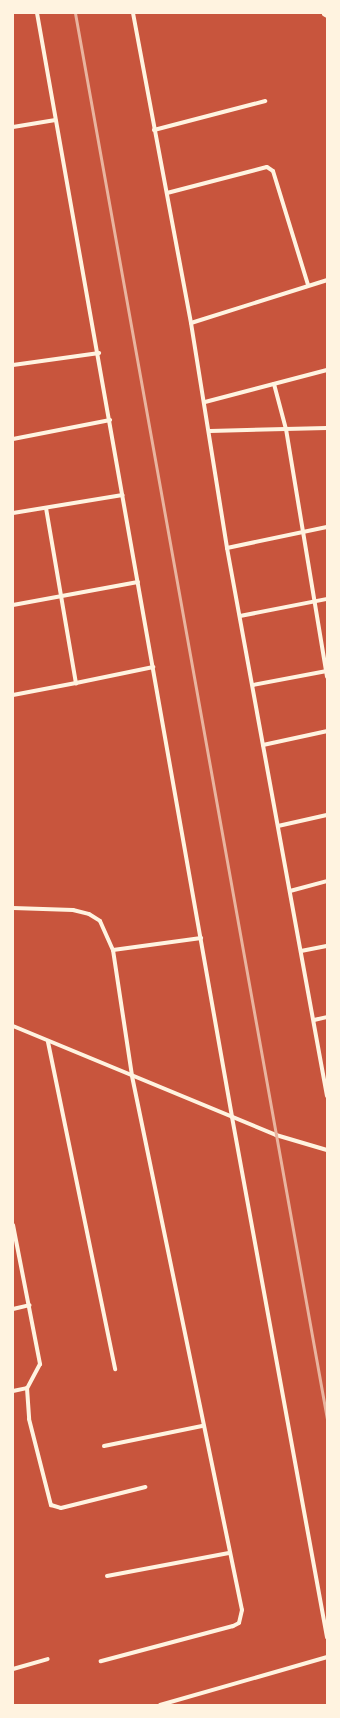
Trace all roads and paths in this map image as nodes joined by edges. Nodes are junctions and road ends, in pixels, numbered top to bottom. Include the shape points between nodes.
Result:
1 (37, 13) edge
2 (133, 13) edge
3 (265, 101) dead end
4 (55, 120) junction
5 (13, 127) edge
6 (154, 130) junction
7 (167, 193) junction
8 (327, 280) edge
9 (308, 285) junction
10 (191, 322) junction
11 (99, 353) junction
12 (13, 365) edge
13 (327, 370) edge
14 (274, 384) junction
15 (205, 402) junction
16 (110, 420) junction
17 (327, 428) edge
18 (286, 429) junction
19 (210, 431) junction
20 (13, 440) edge
21 (123, 496) junction
22 (46, 508) junction
23 (13, 513) edge
24 (327, 527) edge
25 (303, 532) junction
26 (227, 548) junction
27 (138, 582) junction
28 (60, 596) junction
29 (327, 599) edge
30 (314, 601) junction
31 (13, 605) edge
32 (240, 616) junction
33 (153, 667) junction
34 (327, 671) edge
35 (327, 677) edge
36 (76, 683) junction
37 (252, 685) junction
38 (13, 694) edge
39 (327, 731) edge
40 (263, 745) junction
41 (327, 815) edge
42 (278, 826) junction
43 (327, 882) edge
44 (290, 891) junction
45 (13, 908) edge
46 (201, 938) junction
47 (327, 946) edge
48 (113, 950) junction
49 (301, 951) junction
50 (327, 1017) edge
51 (314, 1020) junction
52 (13, 1026) edge
53 (48, 1042) junction
54 (132, 1076) junction
55 (326, 1085) edge
56 (327, 1096) edge
57 (232, 1117) junction
58 (327, 1150) edge
59 (13, 1225) edge
60 (30, 1305) junction
61 (13, 1310) edge
62 (115, 1369) dead end
63 (27, 1388) junction
64 (13, 1392) edge
65 (202, 1426) junction
66 (104, 1446) dead end
67 (145, 1487) dead end
68 (229, 1553) junction
69 (107, 1576) dead end
70 (327, 1637) edge
71 (327, 1657) edge
72 (48, 1659) dead end
73 (101, 1661) dead end
74 (13, 1669) edge
75 (160, 1705) edge

1 - 4 street
2 - 6 street
3 - 6 street
4 - 5 street
4 - 11 street
6 - 7 street
7 - 9 street via 267,167 275,176
7 - 10 street
8 - 9 street
9 - 10 street
10 - 15 street
11 - 12 street
11 - 16 street
13 - 14 street
14 - 15 street
14 - 18 street
15 - 19 street
16 - 20 street
16 - 21 street
17 - 18 street
18 - 19 street
18 - 25 street
19 - 26 street
21 - 22 street
21 - 27 street
22 - 23 street
22 - 28 street
24 - 25 street
25 - 26 street
25 - 30 street
26 - 32 street
27 - 28 street
27 - 33 street
28 - 31 street
28 - 36 street
29 - 30 street
30 - 32 street
30 - 34 street
32 - 37 street
33 - 36 street
33 - 46 street
34 - 35 street
34 - 37 street
36 - 38 street
37 - 40 street
39 - 40 street
40 - 42 street
41 - 42 street
42 - 44 street
43 - 44 street
44 - 49 street
45 - 48 street via 73,910 89,914 100,921
46 - 48 street
46 - 57 street
47 - 49 street
48 - 54 street
49 - 51 street
50 - 51 street
51 - 55 street
52 - 53 street
53 - 54 street
53 - 62 street
54 - 57 street
54 - 65 street
55 - 56 street
57 - 58 street via 276,1135
57 - 70 street
59 - 60 street
60 - 61 street
60 - 63 street via 40,1364
63 - 64 street
63 - 67 street via 29,1419 51,1505 61,1508
65 - 66 street
65 - 68 street
68 - 69 street
68 - 73 street via 242,1610 239,1623 221,1631
71 - 75 street
72 - 74 street

